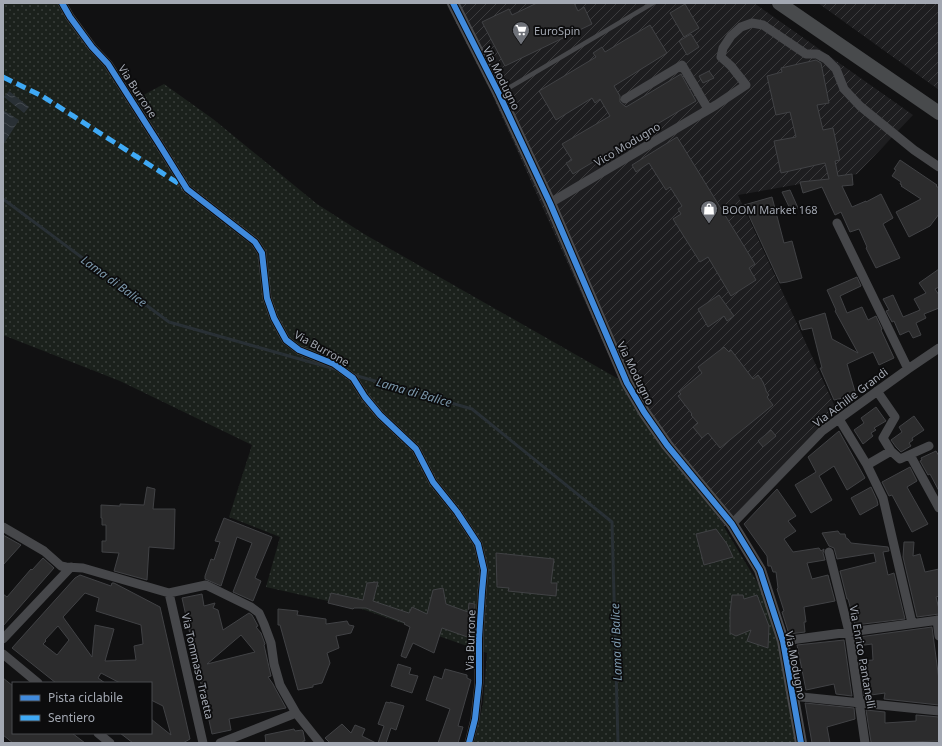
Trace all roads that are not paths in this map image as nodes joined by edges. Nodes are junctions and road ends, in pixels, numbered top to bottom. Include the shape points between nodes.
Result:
1 (62, 3) edge
2 (453, 3) edge
3 (654, 3) edge
4 (779, 3) edge
5 (499, 94) junction
6 (625, 99) dead end
7 (712, 107) junction
8 (938, 112) edge
9 (939, 167) edge
10 (550, 203) junction
11 (837, 223) dead end
12 (939, 348) edge
13 (908, 369) junction
14 (877, 391) junction
15 (840, 419) junction
16 (929, 446) dead end
17 (891, 451) junction
18 (910, 455) junction
19 (867, 465) junction
20 (939, 508) edge
21 (732, 524) junction
22 (3, 527) edge
23 (829, 552) dead end
24 (71, 567) junction
25 (169, 593) junction
26 (938, 620) edge
27 (912, 623) junction
28 (849, 632) junction
29 (939, 636) edge
30 (3, 639) edge
31 (783, 641) junction
32 (3, 654) edge
33 (37, 682) edge
34 (792, 696) junction
35 (860, 704) junction
36 (939, 711) edge
37 (296, 713) junction
38 (99, 734) edge
39 (110, 743) edge
40 (203, 743) edge
41 (220, 743) edge
42 (320, 743) edge
43 (470, 743) edge
44 (801, 743) edge
45 (865, 743) edge

1 - 43 street, Via Burrone via 92,47 108,64 187,189 255,242 262,253 267,298 286,340 299,350 334,364 353,378 380,415 416,449 433,482 478,544 484,570 479,683
2 - 5 street, Via Modugno
3 - 5 lane
4 - 8 main road
5 - 10 street, Via Modugno
6 - 7 street via 682,65
7 - 9 street, Vico Modugno via 746,85 721,57 723,48 731,36 741,27 752,23 763,26 806,54 817,54 826,59 836,70 844,89 860,106
7 - 10 street, Vico Modugno
10 - 21 street, Via Modugno via 627,383 667,445
11 - 13 street
12 - 13 street, Via Achille Grandi
13 - 14 street, Via Achille Grandi
14 - 15 street, Via Achille Grandi
14 - 17 street via 895,417 883,438
15 - 19 street
15 - 21 street, Via Achille Grandi via 822,431
16 - 18 street
17 - 18 street via 900,459
17 - 19 street
18 - 20 street
19 - 27 street via 884,498
21 - 31 street, Via Modugno via 760,570
22 - 24 street via 44,551 61,566
23 - 28 street, Via Enrico Pantanelli
24 - 25 street via 83,568
24 - 30 street
25 - 37 street via 206,585 259,613 271,644 280,685
25 - 40 street, Via Tommaso Traetta
26 - 27 street
26 - 29 street
27 - 28 street
28 - 31 street
28 - 35 street, Via Enrico Pantanelli
31 - 34 street, Via Modugno
32 - 33 street
34 - 35 street
34 - 44 street, Via Modugno
35 - 36 street
35 - 45 street, Via Enrico Pantanelli
37 - 41 street
37 - 42 street
38 - 39 street

